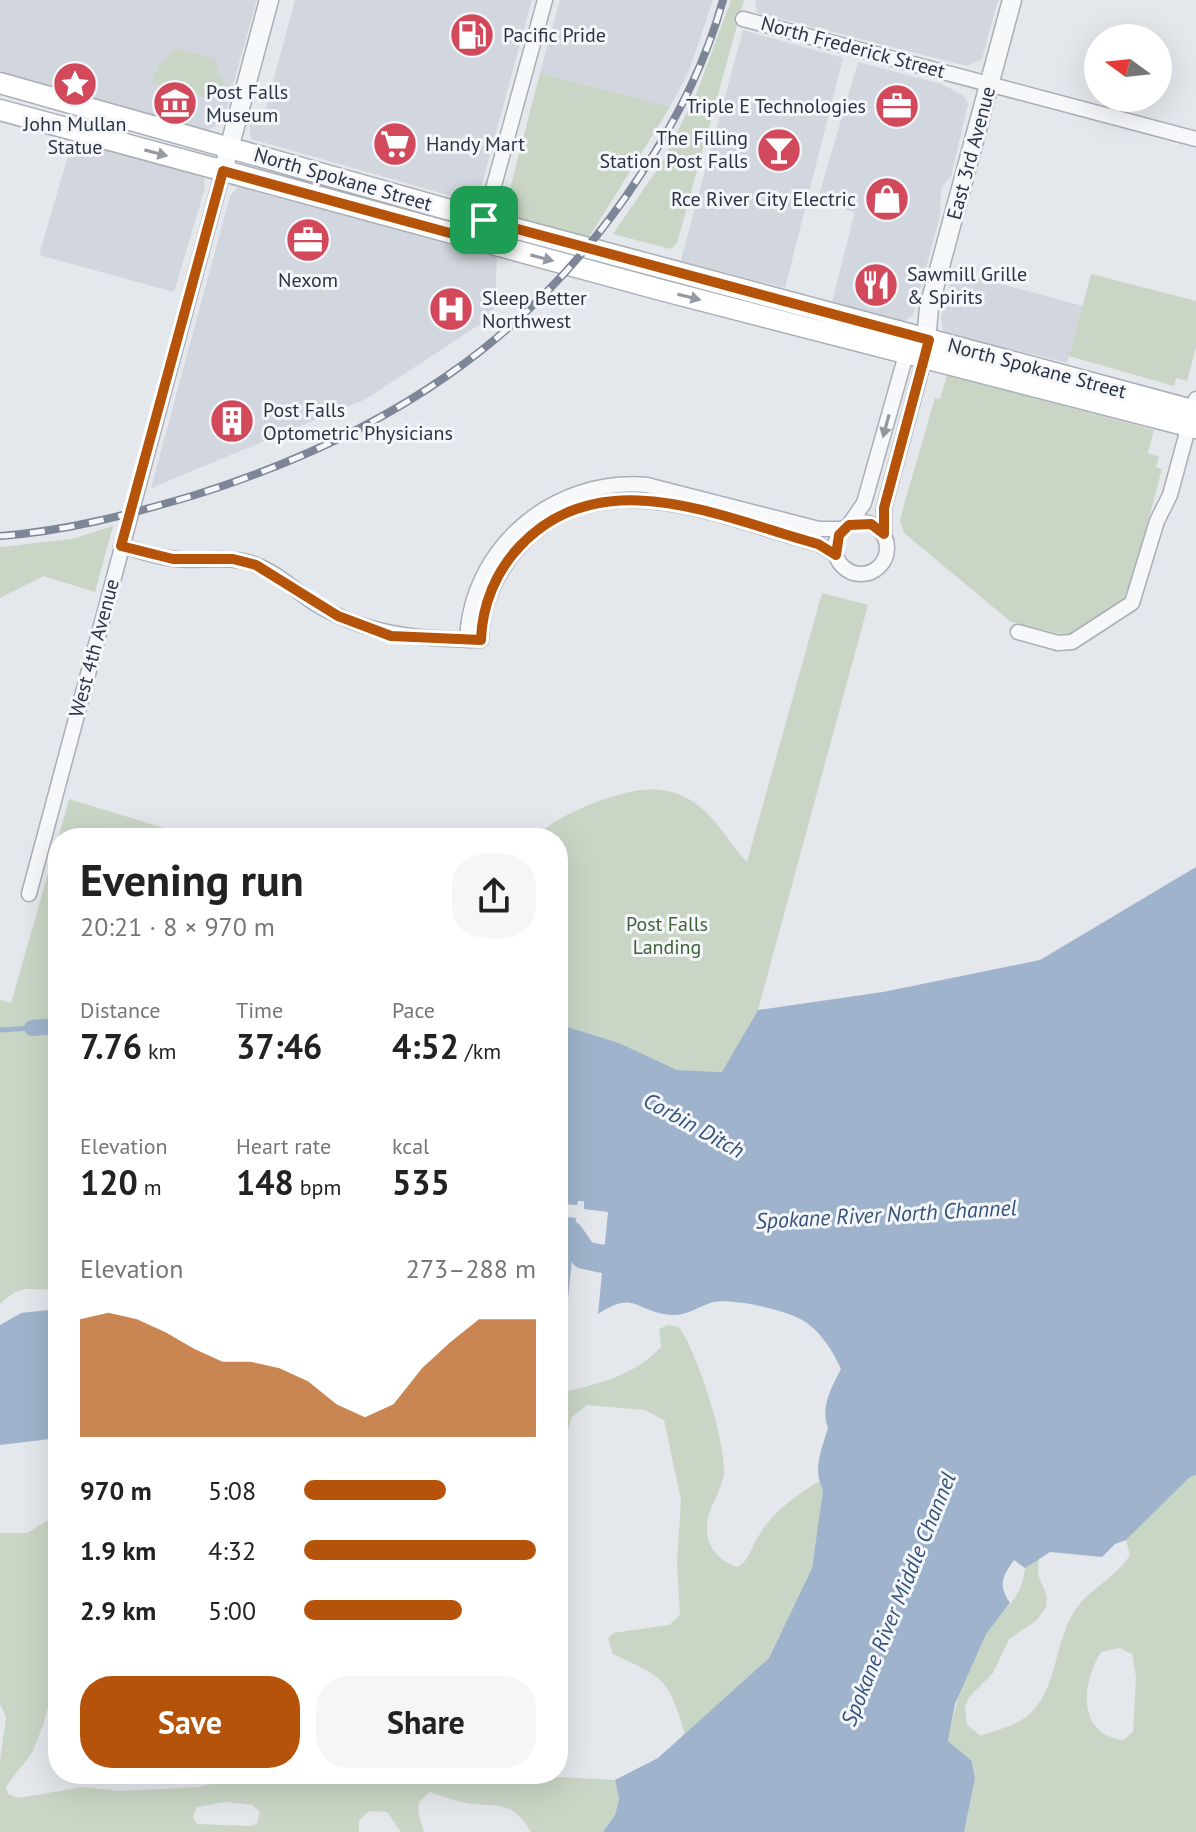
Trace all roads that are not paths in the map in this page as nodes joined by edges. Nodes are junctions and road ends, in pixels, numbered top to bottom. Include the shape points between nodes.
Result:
1 (269, 0) edge
2 (545, 0) edge
3 (1012, 0) edge
4 (743, 19) dead end
5 (0, 83) edge
6 (990, 83) junction
7 (0, 110) edge
8 (1196, 139) edge
9 (230, 146) junction
10 (223, 171) junction
11 (484, 220) junction
12 (479, 241) junction
13 (918, 345) junction
14 (1194, 415) edge
15 (846, 527) junction
16 (884, 534) junction
17 (121, 546) junction
18 (836, 555) junction
19 (1018, 632) dead end
20 (474, 640) junction
21 (29, 894) dead end

1 - 9 street
2 - 11 street
3 - 6 street, East 3rd Avenue
4 - 6 street, North Frederick Street
5 - 9 main road, North Spokane Street
6 - 8 street, North Frederick Street
6 - 13 street, East 3rd Avenue
7 -> 10 main road, North Spokane Street
9 - 10 street
9 - 11 main road, North Spokane Street
10 - 12 main road, North Spokane Street
10 - 17 street, West 4th Avenue
11 - 12 street
11 - 13 main road, North Spokane Street
12 -> 13 main road, North Spokane Street
13 - 14 main road, North Spokane Street
13 -> 15 street via 867,495
13 - 16 street via 884,508
14 - 19 street via 1132,603 1072,642
15 - 16 street via 871,524
15 - 18 street via 836,541
15 - 20 street via 819,529 647,485 582,491 531,517 496,553 475,593
16 - 18 street via 885,558 871,572 850,572
17 - 20 street via 173,559 245,562 274,573 326,610 367,628 417,639
17 - 21 street, West 4th Avenue
18 - 20 street via 818,544 659,501 600,501 547,523 515,551 491,592

